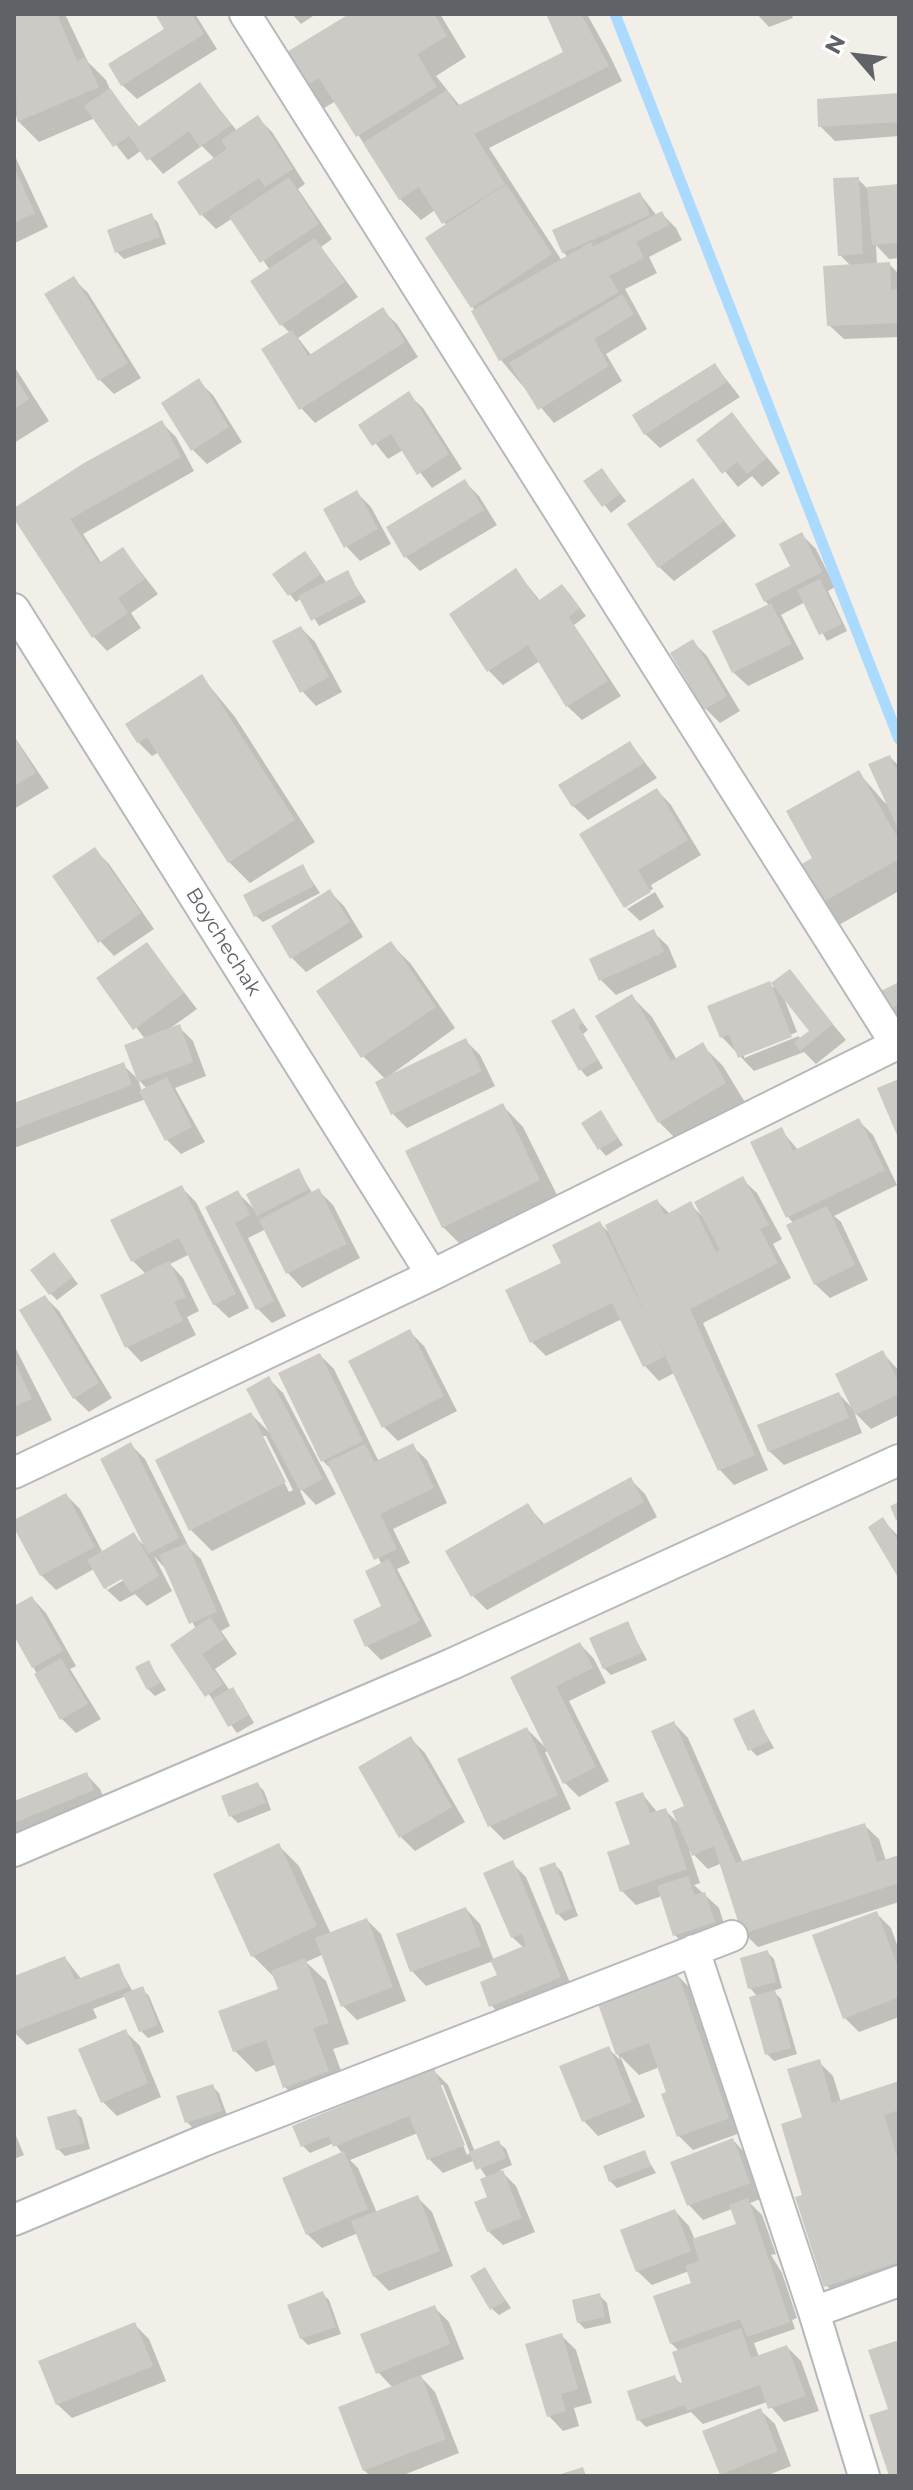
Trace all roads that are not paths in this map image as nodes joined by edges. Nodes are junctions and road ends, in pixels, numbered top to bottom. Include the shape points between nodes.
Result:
1 (245, 14) edge
2 (14, 609) edge
3 (897, 1043) edge
4 (432, 1275) junction
5 (899, 1460) edge
6 (14, 1473) edge
7 (14, 1851) edge
8 (732, 1936) dead end
9 (694, 1950) junction
10 (14, 2220) edge
11 (899, 2281) edge
12 (814, 2312) junction
13 (864, 2476) edge

1 - 3 street
2 - 4 street, Boychechak
3 - 4 street
4 - 6 street
5 - 7 street via 452,1664
8 - 9 street
9 - 10 street
9 - 12 street
11 - 12 street
12 - 13 street

